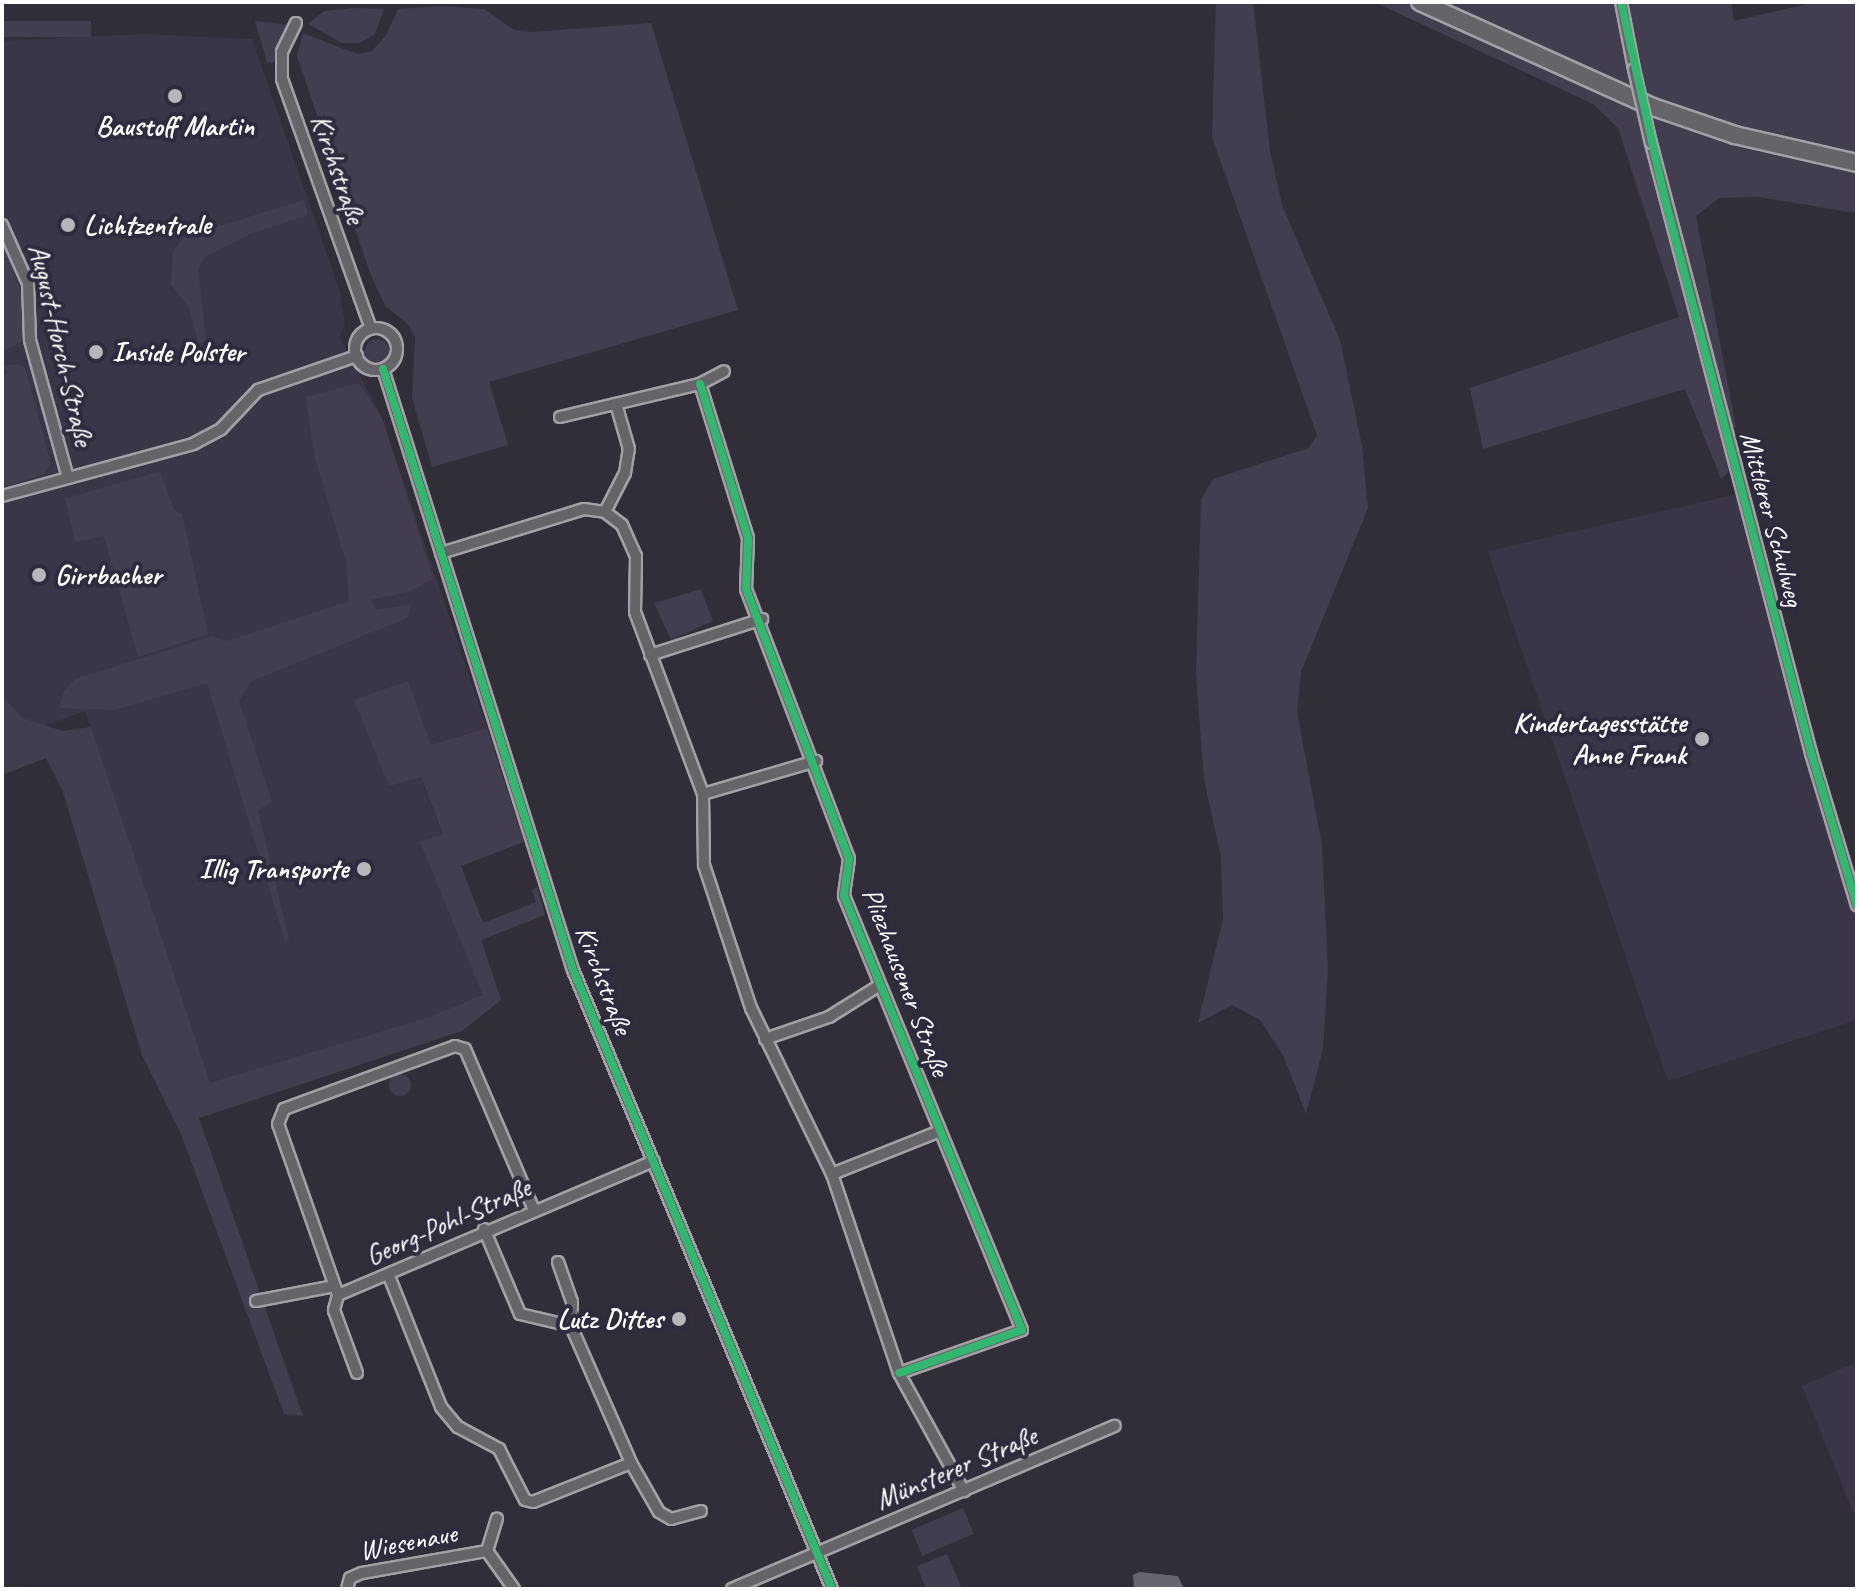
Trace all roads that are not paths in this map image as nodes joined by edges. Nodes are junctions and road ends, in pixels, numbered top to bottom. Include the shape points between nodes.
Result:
1 (1420, 2) edge
2 (1621, 2) edge
3 (296, 23) dead end
4 (1857, 163) edge
5 (2, 225) edge
6 (371, 329) junction
7 (357, 356) junction
8 (383, 369) junction
9 (724, 371) dead end
10 (700, 384) junction
11 (616, 404) junction
12 (560, 417) dead end
13 (68, 478) junction
14 (2, 496) edge
15 (605, 512) junction
16 (441, 553) junction
17 (762, 619) junction
18 (650, 655) junction
19 (816, 761) junction
20 (703, 794) junction
21 (1857, 905) edge
22 (880, 985) junction
23 (765, 1039) junction
24 (940, 1131) junction
25 (654, 1161) junction
26 (832, 1174) junction
27 (534, 1210) junction
28 (484, 1229) junction
29 (558, 1262) dead end
30 (389, 1276) junction
31 (336, 1291) junction
32 (256, 1301) dead end
33 (571, 1326) junction
34 (357, 1373) dead end
35 (899, 1373) junction
36 (1115, 1426) dead end
37 (631, 1463) junction
38 (964, 1491) junction
39 (701, 1511) dead end
40 (497, 1518) dead end
41 (487, 1551) junction
42 (817, 1554) junction
43 (347, 1589) edge
44 (514, 1589) edge
45 (732, 1589) edge
46 (832, 1589) edge

1 - 4 main road via 1653,107 1735,135
2 - 21 street, Mittlerer Schulweg, bridge via 1651,143 1807,737
3 - 6 street, Kirchstraße via 282,52 282,79
5 - 13 street, August-Horch-Straße via 28,283 30,340
6 - 7 street via 358,340
6 - 8 street, Kirchstraße via 388,332 396,343 394,361
7 - 8 street via 365,367
7 - 13 street, August-Horch-Straße via 258,390 208,437
8 - 16 street, Kirchstraße
9 - 10 street
10 - 11 street
10 - 17 street, Pliezhausener Straße via 748,538 746,589
11 - 12 street
11 - 15 street via 629,449 625,473
13 - 14 street, August-Horch-Straße
15 - 16 street via 584,509
15 - 18 street via 622,525 636,556 635,612
16 - 25 street, Kirchstraße via 573,970
17 - 18 street
17 - 19 street, Pliezhausener Straße
18 - 20 street
19 - 20 street
19 - 22 street, Pliezhausener Straße via 849,859 844,896
20 - 23 street via 704,865
22 - 23 street, Pliezhausener Straße via 829,1017
22 - 24 street, Pliezhausener Straße
23 - 26 street
24 - 26 street
24 - 35 street, Pliezhausener Straße via 1022,1330
25 - 27 street, Georg-Pohl-Straße
25 - 42 street, Kirchstraße
26 - 35 street
27 - 28 street, Georg-Pohl-Straße
27 - 31 street via 465,1049 455,1046 284,1109 278,1124
28 - 30 street, Georg-Pohl-Straße
28 - 33 street via 520,1314
29 - 33 street via 572,1302
30 - 31 street, Georg-Pohl-Straße
30 - 37 street via 441,1407 458,1427 499,1449 525,1500 533,1502
31 - 32 street, Georg-Pohl-Straße
31 - 34 street via 334,1310
33 - 37 street
35 - 38 street
36 - 38 street, Münsterer Straße
37 - 39 street via 659,1512 671,1519
38 - 42 street, Münsterer Straße
40 - 41 street
41 - 43 street, Wiesenaue via 362,1573 350,1578
41 - 44 street, Wiesenaue
42 - 45 street
42 - 46 street, Kirchstraße

